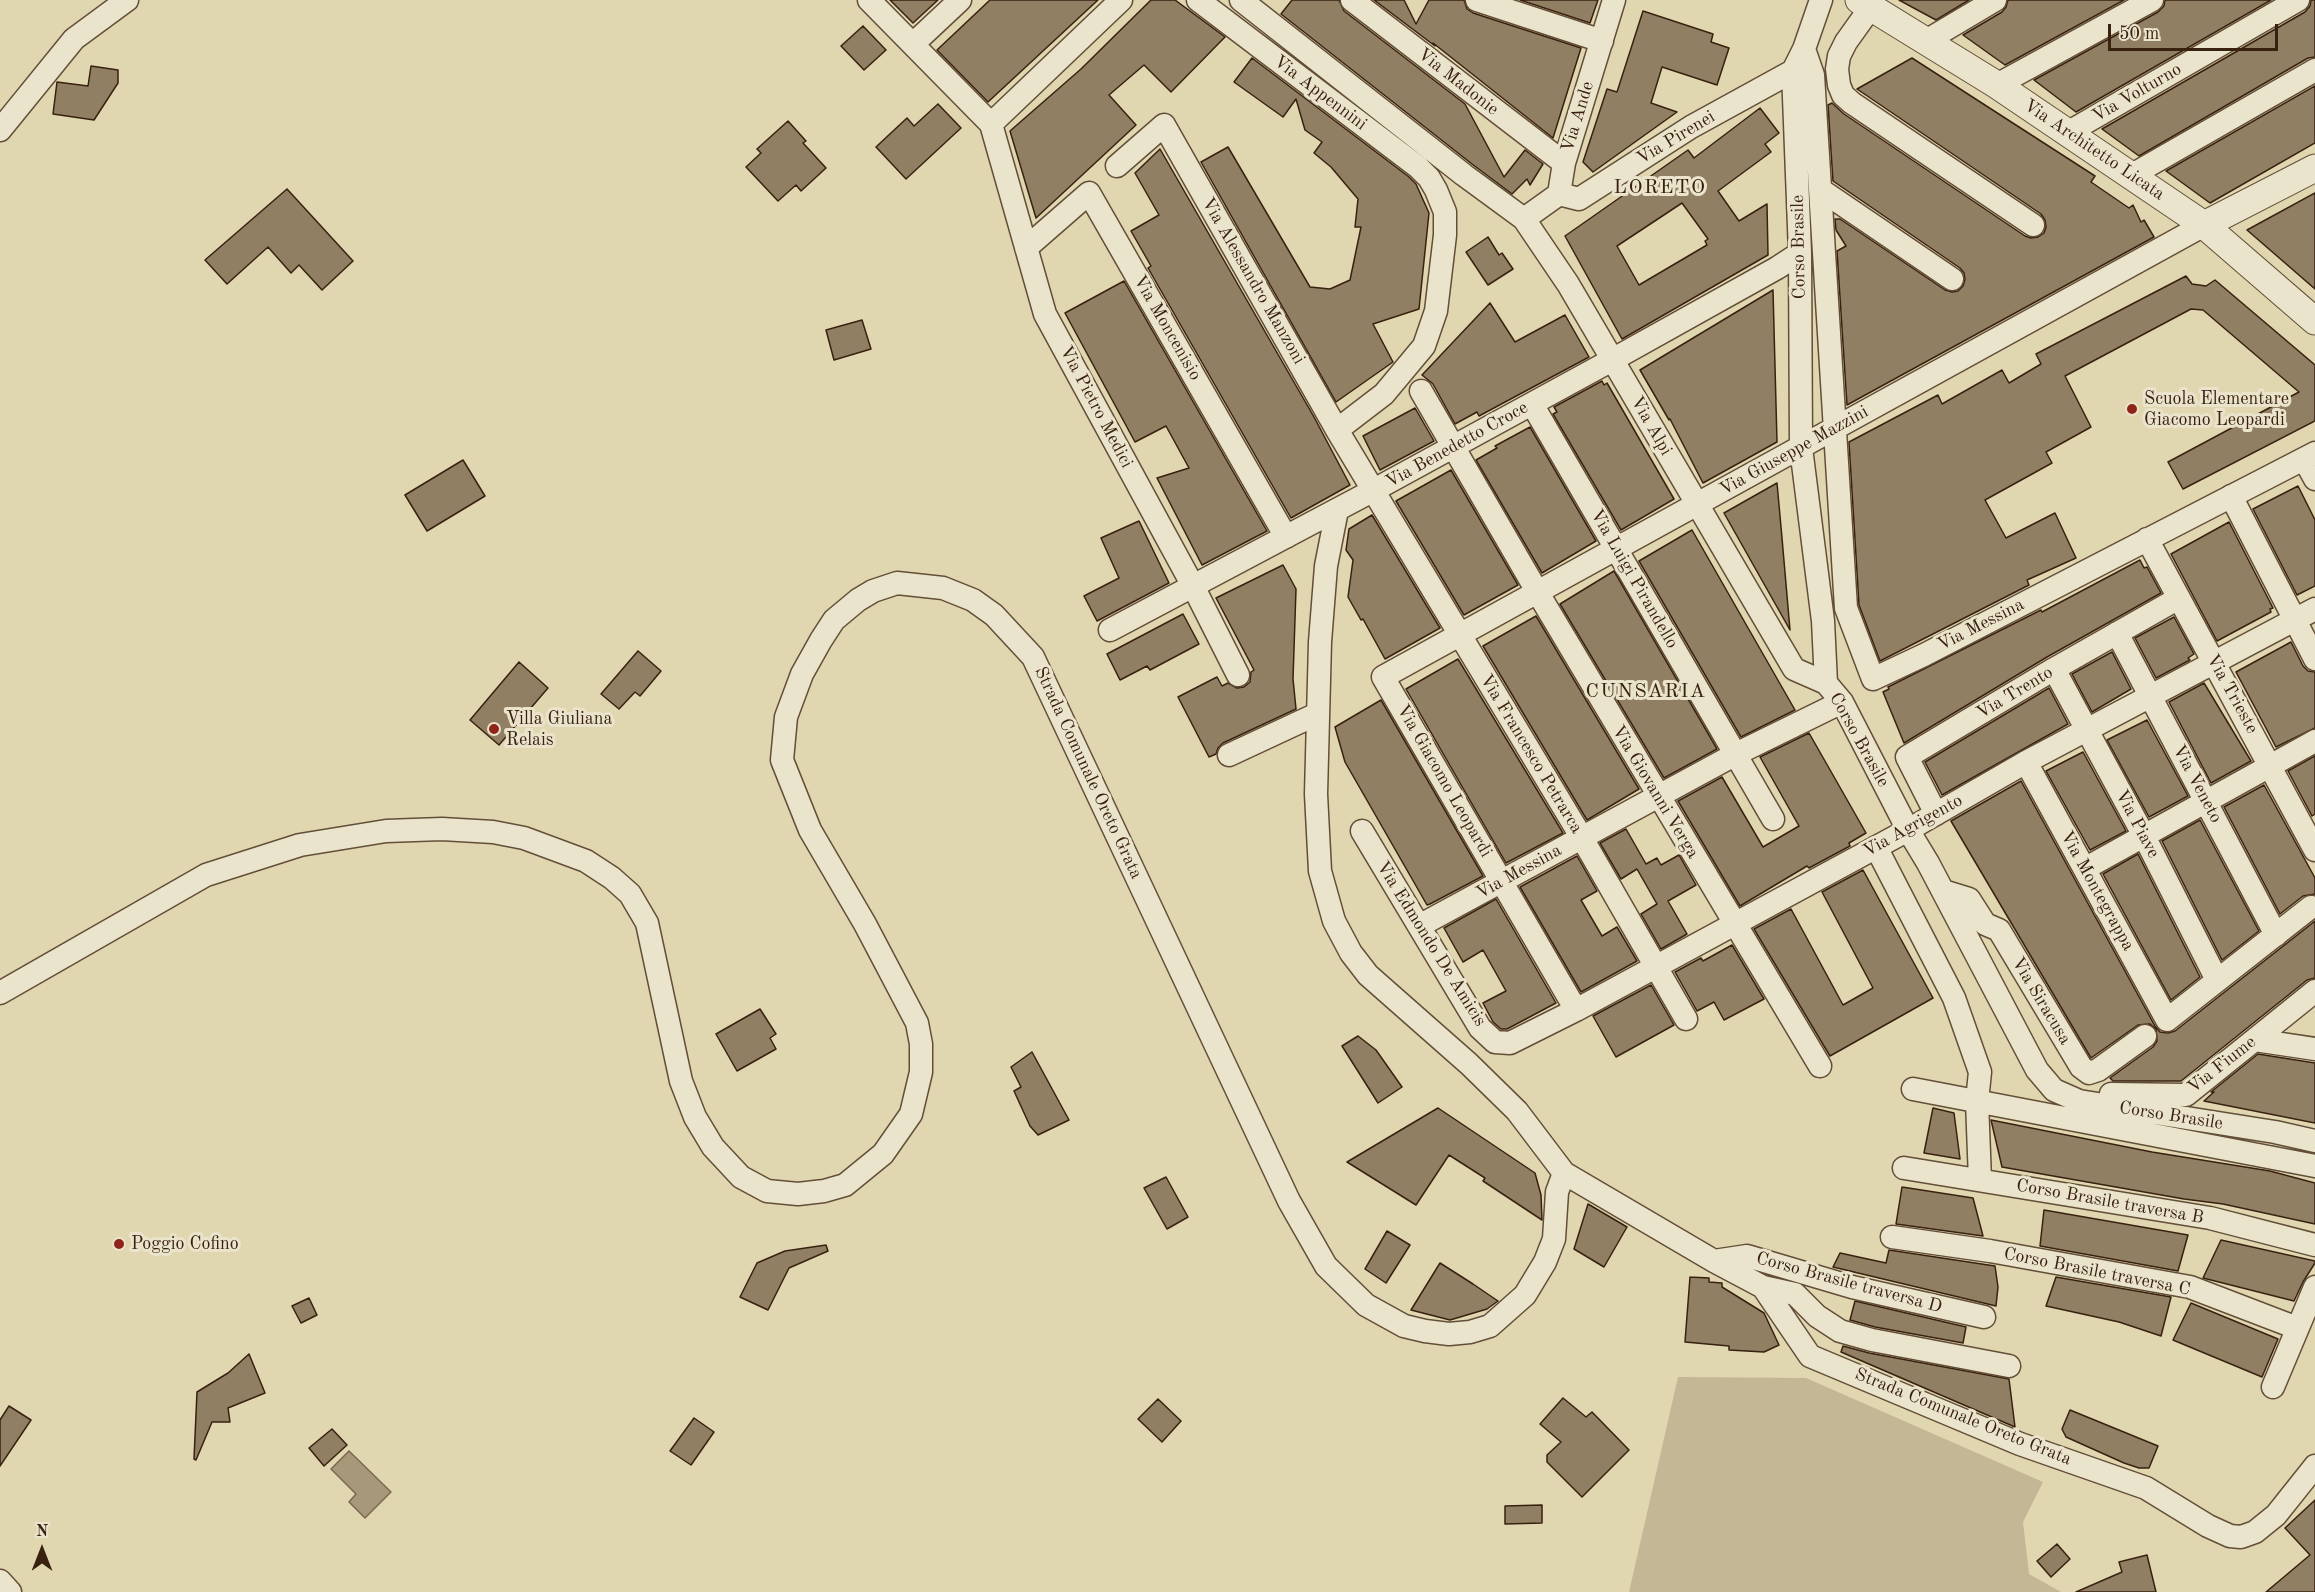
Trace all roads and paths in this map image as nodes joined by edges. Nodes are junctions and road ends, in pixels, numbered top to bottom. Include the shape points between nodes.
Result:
1 (128, 0) edge
2 (869, 0) edge
3 (960, 0) edge
4 (1121, 0) edge
5 (1198, 0) edge
6 (1241, 0) edge
7 (1352, 0) edge
8 (1477, 0) edge
9 (1614, 0) edge
10 (1821, 0) edge
11 (1995, 0) edge
12 (2152, 0) edge
13 (2298, 0) edge
14 (1865, 3) edge
15 (1602, 41) junction
16 (1926, 41) junction
17 (913, 45) junction
18 (1804, 49) junction
19 (2315, 70) edge
20 (1794, 71) junction
21 (1997, 86) junction
22 (991, 124) junction
23 (0, 130) edge
24 (2069, 132) junction
25 (1564, 163) junction
26 (1117, 166) dead end
27 (2315, 168) edge
28 (1464, 175) joint
29 (2132, 175) junction
30 (1821, 190) junction
31 (1559, 194) junction
32 (1524, 219) junction
33 (2033, 225) dead end
34 (2204, 225) junction
35 (1026, 248) junction
36 (1800, 254) junction
37 (1952, 279) dead end
38 (2315, 321) edge
39 (1612, 360) junction
40 (1420, 391) dead end
41 (1532, 404) junction
42 (1834, 429) junction
43 (1337, 430) junction
44 (1452, 447) junction
45 (1801, 448) junction
46 (2309, 456) edge
47 (2315, 479) edge
48 (1374, 490) junction
49 (2231, 496) junction
50 (1697, 505) junction
51 (1337, 510) junction
52 (1286, 537) junction
53 (2147, 539) junction
54 (1616, 549) junction
55 (1193, 586) junction
56 (1538, 593) junction
57 (2179, 598) junction
58 (2315, 609) edge
59 (2295, 620) junction
60 (1110, 630) dead end
61 (2117, 633) junction
62 (1461, 635) junction
63 (2315, 659) edge
64 (2214, 662) junction
65 (2054, 669) junction
66 (1238, 675) dead end
67 (1383, 677) joint
68 (1826, 683) junction
69 (2151, 696) junction
70 (1842, 702) junction
71 (1317, 714) junction
72 (2086, 730) junction
73 (2315, 741) edge
74 (1736, 754) junction
75 (1229, 755) dead end
76 (2026, 762) junction
77 (2271, 765) junction
78 (1658, 796) junction
79 (2206, 801) junction
80 (1936, 814) junction
81 (1773, 819) dead end
82 (1908, 830) junction
83 (1362, 831) dead end
84 (2144, 836) junction
85 (1582, 838) junction
86 (1876, 847) junction
87 (2315, 850) edge
88 (2086, 868) junction
89 (1502, 882) junction
90 (1943, 891) junction
91 (2311, 907) dead end
92 (1734, 924) junction
93 (1419, 926) junction
94 (2276, 935) junction
95 (1656, 967) junction
96 (2217, 980) junction
97 (2315, 991) edge
98 (0, 993) edge
99 (1576, 1010) junction
100 (1686, 1019) dead end
101 (2145, 1036) dead end
102 (2255, 1040) junction
103 (1510, 1043) joint
104 (2315, 1049) edge
105 (1820, 1066) dead end
106 (1913, 1089) dead end
107 (1977, 1101) junction
108 (2079, 1101) junction
109 (2315, 1141) edge
110 (2315, 1166) edge
111 (1904, 1167) dead end
112 (1564, 1173) junction
113 (1980, 1180) junction
114 (1892, 1237) dead end
115 (2315, 1245) edge
116 (1714, 1262) junction
117 (1763, 1287) junction
118 (2315, 1287) edge
119 (1984, 1317) dead end
120 (2297, 1328) junction
121 (2009, 1366) dead end
122 (2273, 1387) dead end
123 (2314, 1471) edge
124 (0, 1581) edge
125 (10, 1592) edge

1 - 23 street via 74,39
2 - 17 street
3 - 17 street
4 - 22 street
5 - 43 street, Via Appennini via 1418,167 1429,178 1445,212 1436,311 1424,346 1384,394
6 - 28 street, Via Appennini
7 - 25 street, Via Madonie
8 - 15 street
9 - 15 street, Via Ande
10 - 18 street, Corso Brasile
11 - 16 street
12 - 21 street
13 - 24 street, Via Volturno
14 - 16 street, Via Architetto Licata
14 - 33 street via 1839,56 1839,85 1844,95
15 - 25 street, Via Ande
16 - 21 street, Via Architetto Licata
17 - 22 street
18 - 20 street, Corso Brasile
18 - 30 street, Corso Brasile via 1813,75
19 - 29 street
20 - 31 street, Via Pirenei via 1691,127 1579,199
20 - 36 street, Corso Brasile
21 - 24 street, Via Architetto Licata
22 - 35 street, Via Pietro Medici
24 - 29 street, Via Architetto Licata
25 - 31 street, Via Ande
26 - 43 street, Via Alessandro Manzoni via 1164,124
27 - 34 street
28 - 32 street, Via Alpi
29 - 34 street, Via Architetto Licata
30 - 37 street
30 - 42 street, Corso Brasile
31 - 32 street
32 - 39 street, Via Alpi
34 - 38 street, Via Architetto Licata
34 - 42 street, Via Giuseppe Mazzini
35 - 52 street, Via Moncenisio via 1089,193
35 - 55 street, Via Pietro Medici via 1046,314
36 - 39 street, Via Benedetto Croce
36 - 45 street, Corso Brasile
39 - 41 street, Via Benedetto Croce
39 - 50 street, Via Alpi
40 - 44 street, Via Giovanni Verga
41 - 44 street, Via Benedetto Croce
41 - 54 street, Via Luigi Pirandello
42 - 45 street, Via Giuseppe Mazzini
42 - 53 street, Via Messina via 1846,608 1873,679
43 - 48 street, Via Alessandro Manzoni
44 - 48 street, Via Benedetto Croce
44 - 56 street, Via Giovanni Verga
45 - 50 street, Via Giuseppe Mazzini
45 - 68 street, Corso Brasile via 1823,621
46 - 47 street
46 - 49 street, Via Messina
48 - 51 street, Via Benedetto Croce
48 - 62 street, Via Francesco Petrarca
49 - 53 street, Via Messina
49 - 59 street
50 - 54 street, Via Giuseppe Mazzini
50 - 68 street, Via Alpi via 1794,669
51 - 52 street, Via Benedetto Croce
51 - 71 street via 1326,566
52 - 55 street, Via Benedetto Croce
53 - 57 street, Via Trieste
54 - 56 street, Via Giuseppe Mazzini
54 - 74 street, Via Luigi Pirandello
55 - 60 street, Via Benedetto Croce
55 - 66 street, Via Pietro Medici
56 - 62 street, Via Giuseppe Mazzini
56 - 78 street, Via Giovanni Verga
57 - 61 street, Via Trento
57 - 64 street, Via Trieste
58 - 59 street, Via Agrigento
59 - 63 street
59 - 64 street, Via Agrigento
61 - 65 street, Via Trento
61 - 69 street, Via Veneto
62 - 67 street, Via Giuseppe Mazzini
62 - 85 street, Via Francesco Petrarca
64 - 69 street, Via Agrigento
64 - 77 street, Via Trieste
65 - 72 street, Via Piave
65 - 80 street, Via Trento via 1907,757
67 - 89 street, Via Giacomo Leopardi
68 - 70 street, Corso Brasile
69 - 72 street, Via Agrigento
69 - 79 street, Via Veneto
70 - 74 street, Via Messina
70 - 82 street, Corso Brasile
71 - 75 street
71 - 112 street via 1320,871 1334,921 1345,942 1368,975 1517,1111
72 - 76 street, Via Agrigento
72 - 84 street, Via Piave
73 - 77 street
74 - 78 street, Via Messina
74 - 81 street, Via Luigi Pirandello
76 - 80 street, Via Agrigento
76 - 88 street, Via Montegrappa
77 - 79 street
77 - 87 street, Via Trieste
78 - 85 street, Via Messina
78 - 92 street, Via Giovanni Verga
79 - 84 street
79 - 94 street, Via Veneto
80 - 82 street, Via Agrigento
82 - 86 street, Via Agrigento
82 - 90 street, Corso Brasile
83 - 93 street, Via Edmondo De Amicis
84 - 88 street
84 - 96 street, Via Piave
85 - 89 street, Via Messina
85 - 95 street, Via Francesco Petrarca
86 - 92 street, Via Agrigento
86 - 107 street via 1957,1008 1980,1072
88 - 96 street, Via Montegrappa via 2167,1020
89 - 93 street, Via Messina
89 - 99 street, Via Giacomo Leopardi
90 - 101 street, Via Siracusa via 1969,899 1985,924 1999,930 2081,1067 2089,1073
90 - 108 street, Corso Brasile via 2037,1070 2054,1090
91 - 94 street
92 - 95 street, Via Agrigento
92 - 105 street, Via Giovanni Verga
93 - 103 street, Via Edmondo De Amicis via 1480,1028 1495,1042
94 - 96 street
95 - 99 street, Via Agrigento
95 - 100 street, Via Francesco Petrarca
97 - 102 street, Via Fiume
98 - 112 street, Strada Comunale Oreto Grata via 206,875 300,845 386,831 430,829 493,832 524,838 586,861 630,894 646,923 681,1081 695,1117 713,1147 741,1177 767,1191 798,1194 845,1185 884,1154 911,1114 921,1072 921,1044 917,1023 810,830 782,760 786,717 802,674 821,640 834,620 858,600 897,583 943,588 973,600 994,615 1033,657 1289,1201 1326,1266 1366,1305 1404,1326 1425,1331 1449,1334 1490,1326 1525,1295 1545,1262 1554,1239 1557,1192
99 - 103 street, Via Agrigento
102 - 104 street
102 - 108 street, Via Fiume via 2186,1095 2102,1093
106 - 107 street, Corso Brasile
107 - 110 street, Corso Brasile
107 - 113 street
108 - 109 street, Corso Brasile
111 - 113 street, Corso Brasile traversa B
112 - 116 street, Strada Comunale Oreto Grata
113 - 115 street, Corso Brasile traversa B via 2210,1218
114 - 120 street, Corso Brasile traversa C via 2190,1287
116 - 117 street, Strada Comunale Oreto Grata
116 - 119 street, Corso Brasile traversa D via 1747,1256 1852,1287
117 - 121 street via 1795,1294 1817,1316 1840,1331
117 - 123 street, Strada Comunale Oreto Grata via 1810,1356 2020,1444 2146,1488 2230,1536 2255,1532 2276,1515
118 - 120 street
120 - 122 street
124 - 125 street

